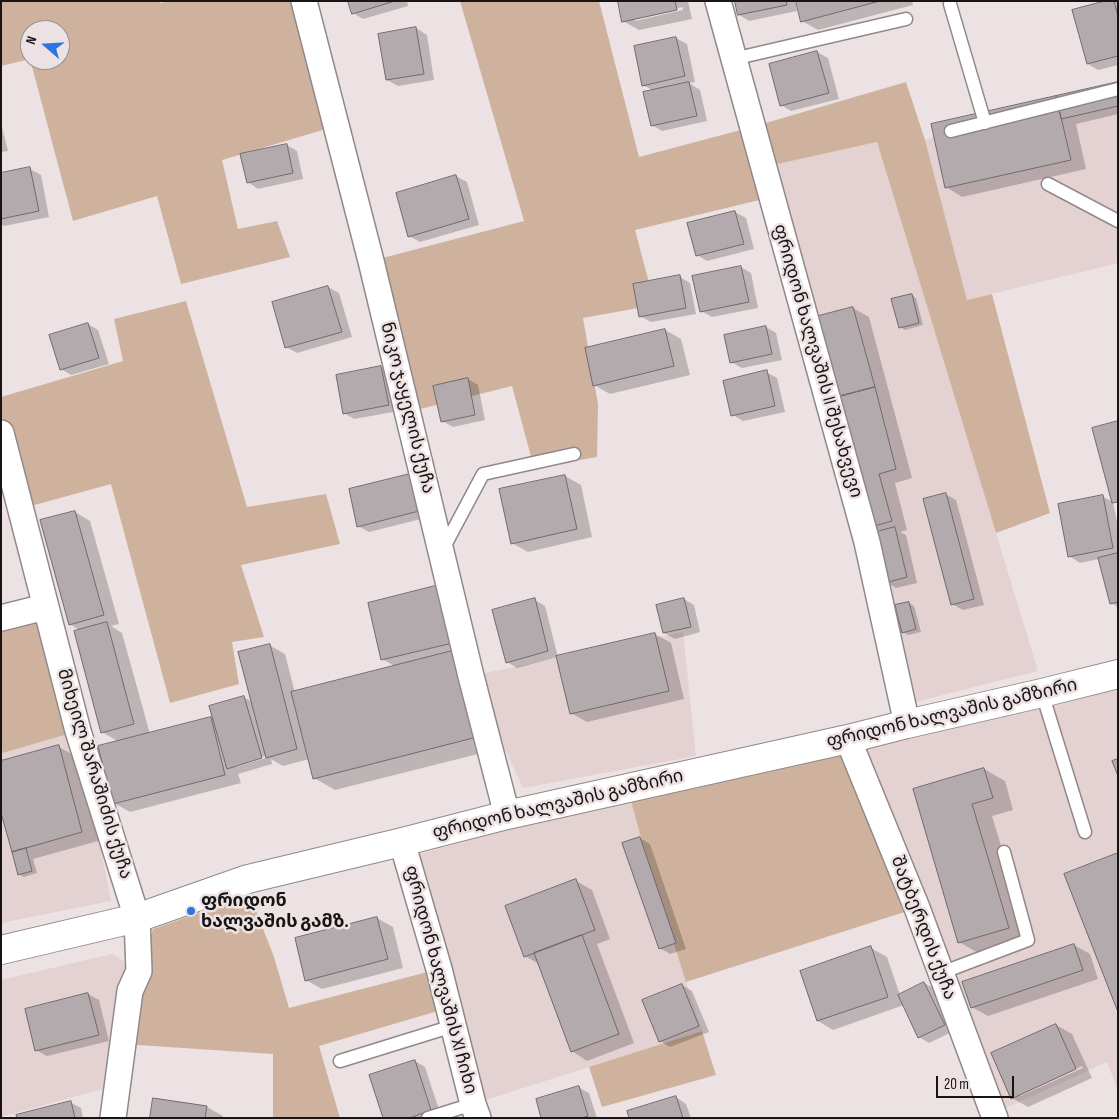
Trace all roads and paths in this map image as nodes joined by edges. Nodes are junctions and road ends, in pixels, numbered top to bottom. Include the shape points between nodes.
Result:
1 (304, 1) edge
2 (718, 1) edge
3 (950, 4) dead end
4 (906, 19) dead end
5 (734, 59) junction
6 (1118, 89) edge
7 (985, 122) junction
8 (951, 130) dead end
9 (1048, 184) dead end
10 (1118, 221) edge
11 (1, 433) edge
12 (574, 454) dead end
13 (442, 552) junction
14 (45, 607) junction
15 (1, 618) edge
16 (1118, 674) edge
17 (1042, 693) junction
18 (907, 724) junction
19 (848, 739) junction
20 (507, 815) junction
21 (1085, 832) dead end
22 (402, 842) junction
23 (1004, 852) dead end
24 (137, 918) junction
25 (1, 950) edge
26 (941, 973) junction
27 (453, 1026) junction
28 (340, 1061) dead end
29 (476, 1111) edge
30 (113, 1118) edge
31 (428, 1118) edge
32 (995, 1118) edge

1 - 13 street, ნიკო ჯაყელის ქუჩა via 372,262
2 - 5 street, ფრიდონ ხალვაშის II შესახვევი
3 - 7 lane
4 - 5 lane
5 - 18 street, ფრიდონ ხალვაშის II შესახვევი via 867,542
6 - 7 lane
7 - 8 lane
9 - 10 lane
11 - 14 street, მიხეილ შარაშიძის ქუჩა
12 - 13 lane via 483,474
13 - 20 street, ნიკო ჯაყელის ქუჩა
14 - 15 street
14 - 24 street, მიხეილ შარაშიძის ქუჩა via 78,731
16 - 17 highway, ფრიდონ ხალვაშის გამზირი
17 - 18 highway, ფრიდონ ხალვაშის გამზირი
17 - 21 lane
18 - 19 highway, ფრიდონ ხალვაშის გამზირი
19 - 20 highway, ფრიდონ ხალვაშის გამზირი
19 - 26 street, შატბერდის ქუჩა
20 - 22 highway, ფრიდონ ხალვაშის გამზირი
22 - 24 highway, ფრიდონ ხალვაშის გამზირი via 248,880
22 - 27 street, ფრიდონ ხალვაშის XI ჩიხი
23 - 26 lane via 1028,940
24 - 25 highway, ფრიდონ ხალვაშის გამზირი
24 - 30 street, მიხეილ შარაშიძის ქუჩა via 139,970 130,991
26 - 32 street, შატბერდის ქუჩა
27 - 28 lane
27 - 29 street, ფრიდონ ხალვაშის XI ჩიხი
29 - 31 lane

